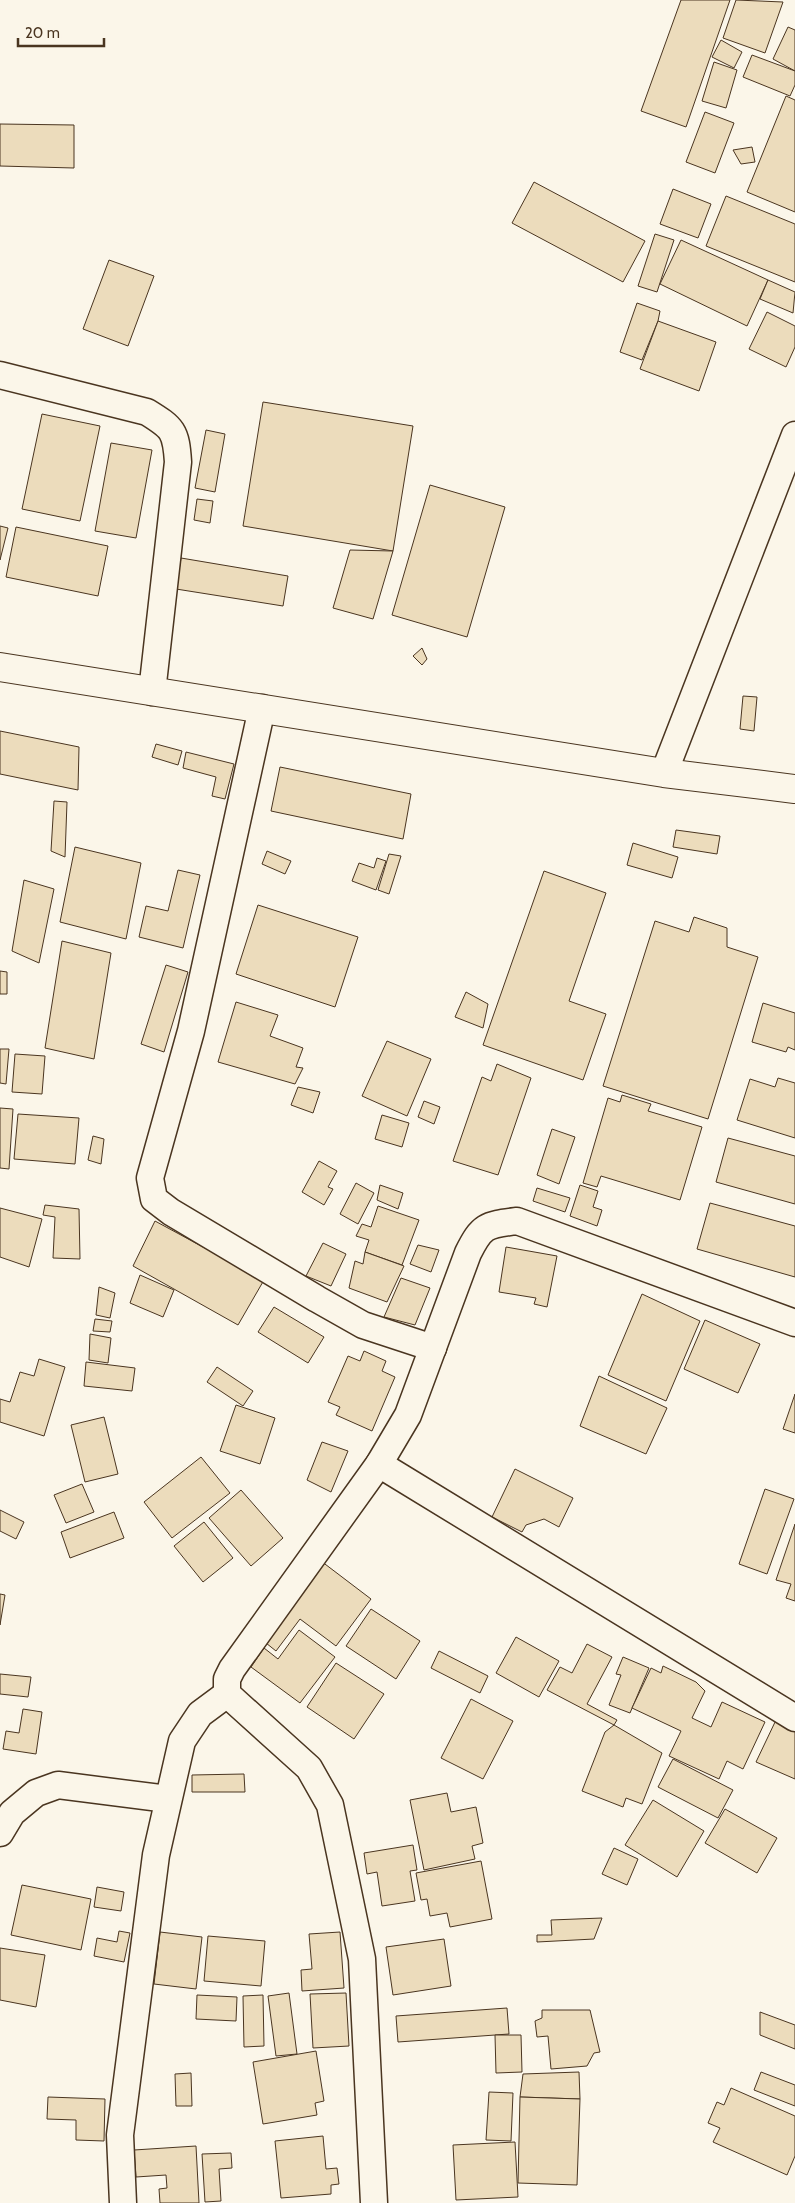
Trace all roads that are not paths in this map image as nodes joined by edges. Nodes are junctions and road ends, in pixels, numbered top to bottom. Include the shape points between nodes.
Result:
1 (0, 375) edge
2 (795, 435) edge
3 (0, 667) edge
4 (152, 692) junction
5 (262, 708) junction
6 (664, 773) junction
7 (795, 789) edge
8 (795, 1323) edge
9 (432, 1348) junction
10 (379, 1464) junction
11 (227, 1694) junction
12 (795, 1718) edge
13 (168, 1799) junction
14 (0, 1833) edge
15 (123, 2203) edge
16 (374, 2203) edge

1 - 4 street via 147,412 168,425 177,440 178,462
2 - 6 street
3 - 4 street
4 - 5 street
5 - 6 street
5 - 9 street via 192,1031 150,1178 154,1198 180,1217 363,1325
6 - 7 street
8 - 9 street via 517,1221 495,1224 479,1232
9 - 10 street via 408,1415
10 - 11 street via 232,1669 227,1680
10 - 12 street
11 - 13 street via 200,1714 182,1741
11 - 16 street via 309,1768 330,1805 362,1959
13 - 14 street via 58,1785 36,1793 12,1813
13 - 15 street via 156,1855 120,2136

